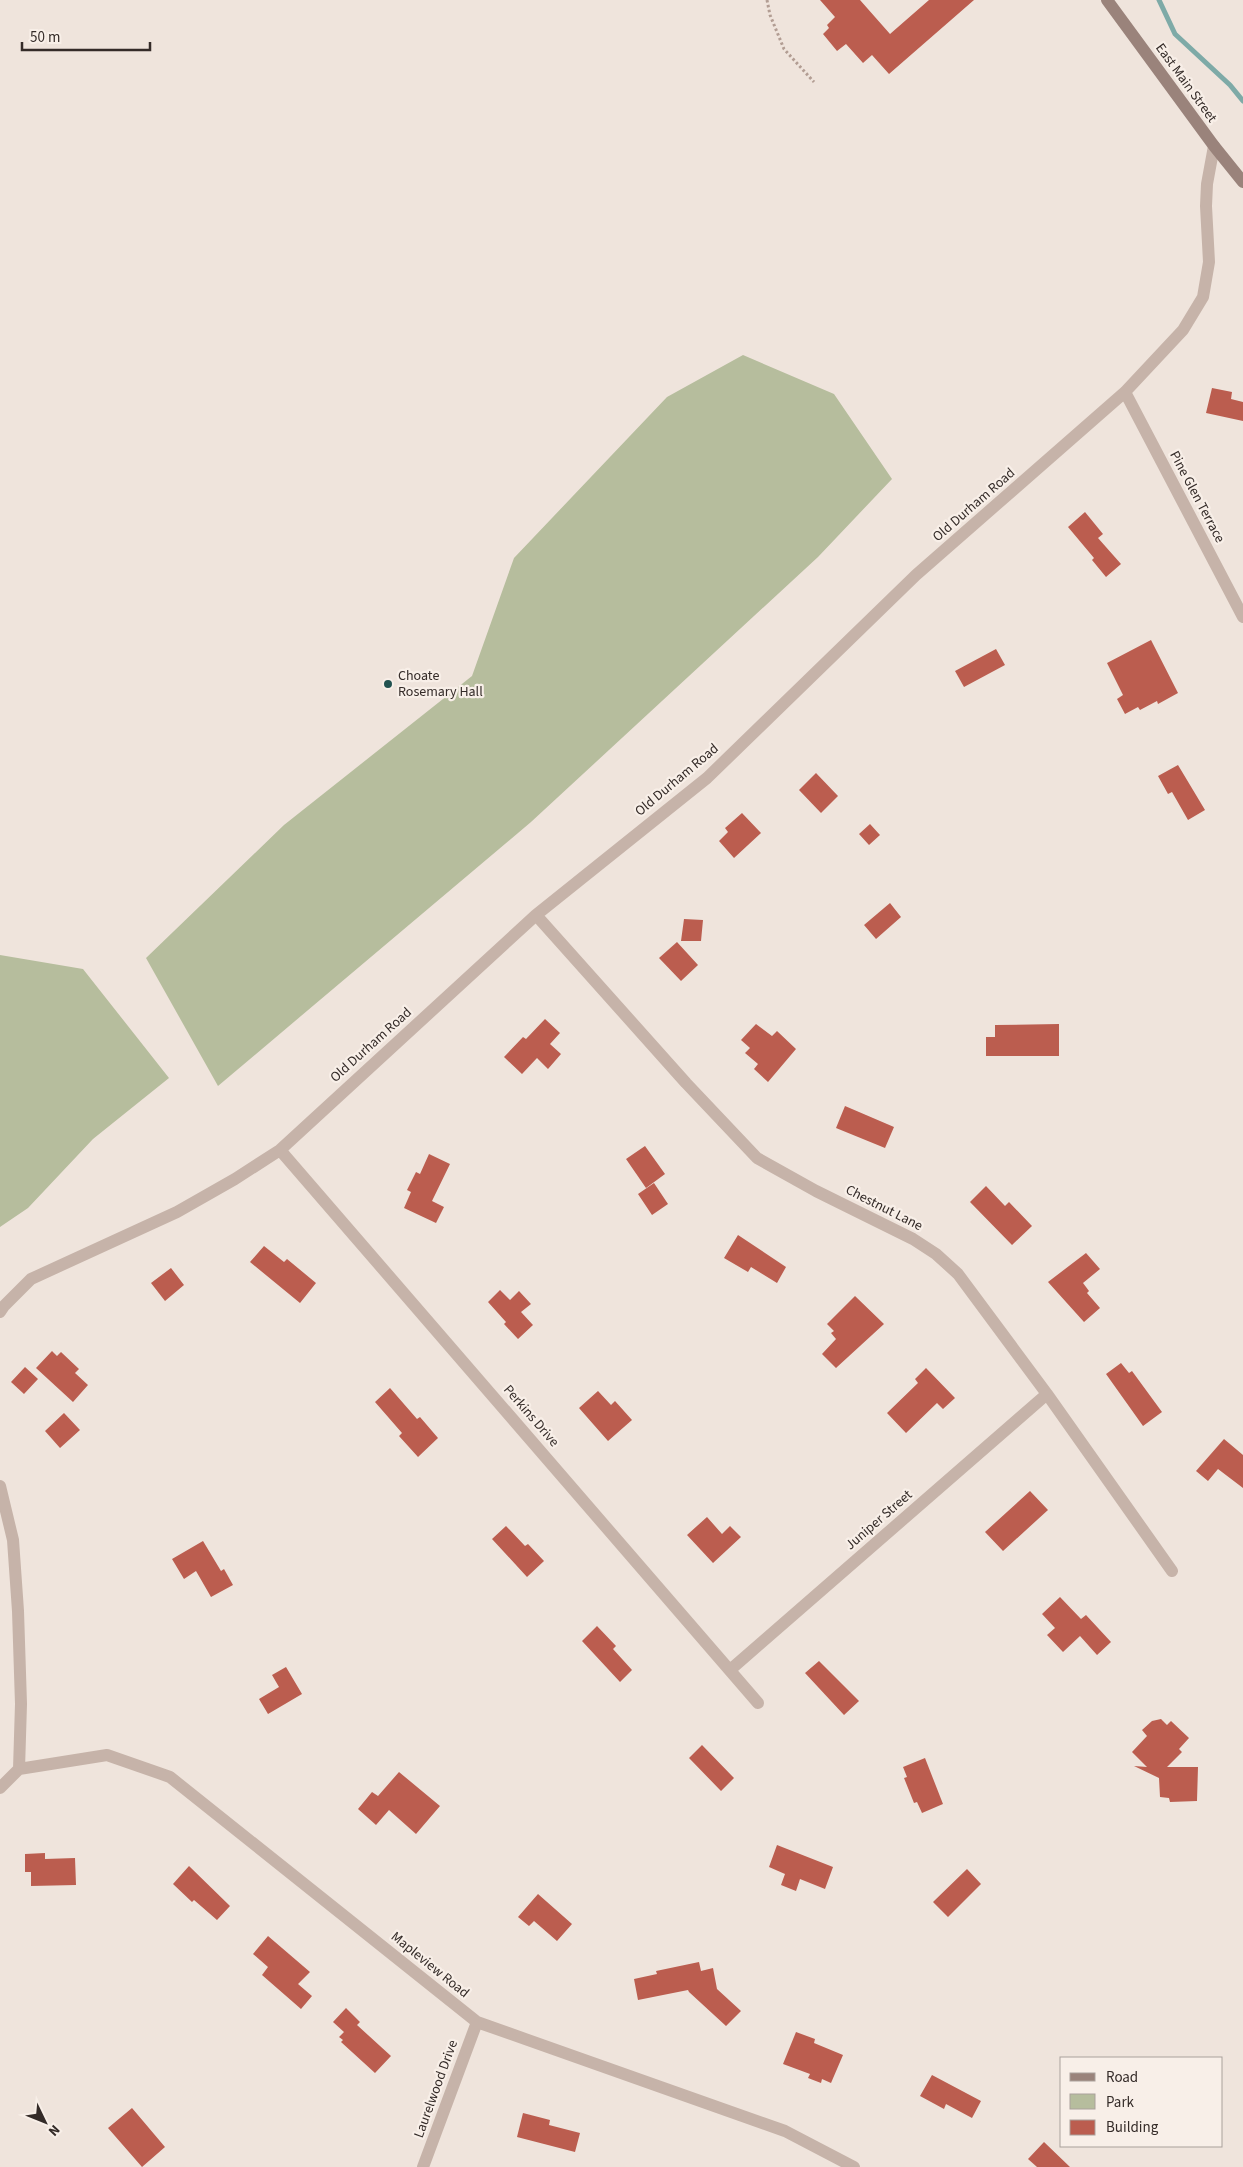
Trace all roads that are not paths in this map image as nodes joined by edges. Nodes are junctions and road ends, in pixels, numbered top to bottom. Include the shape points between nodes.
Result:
1 (1107, 0) edge
2 (1214, 146) junction
3 (1243, 182) edge
4 (1125, 392) junction
5 (1243, 617) edge
6 (536, 915) junction
7 (280, 1150) junction
8 (0, 1312) edge
9 (1047, 1394) junction
10 (0, 1486) edge
11 (1172, 1571) dead end
12 (730, 1670) junction
13 (758, 1703) dead end
14 (19, 1769) junction
15 (0, 1788) edge
16 (477, 2022) junction
17 (423, 2167) edge
18 (854, 2167) edge

1 - 2 main road, East Main Street
2 - 3 main road, East Main Street
2 - 4 street, Old Durham Road via 1207,184 1209,262 1203,297 1183,330
4 - 5 street, Pine Glen Terrace
4 - 6 street, Old Durham Road via 916,575 707,778
6 - 7 street, Old Durham Road
6 - 9 street, Chestnut Lane via 757,1158 913,1238 958,1274
7 - 8 street, Old Durham Road via 177,1212 32,1279
7 - 12 street, Perkins Drive
9 - 11 street, Chestnut Lane
9 - 12 street, Juniper Street
10 - 14 street via 13,1540 18,1611
12 - 13 street, Perkins Drive
14 - 15 street
14 - 16 street, Mapleview Road via 107,1754 170,1777
16 - 17 street, Laurelwood Drive
16 - 18 street, Mapleview Road via 785,2130

